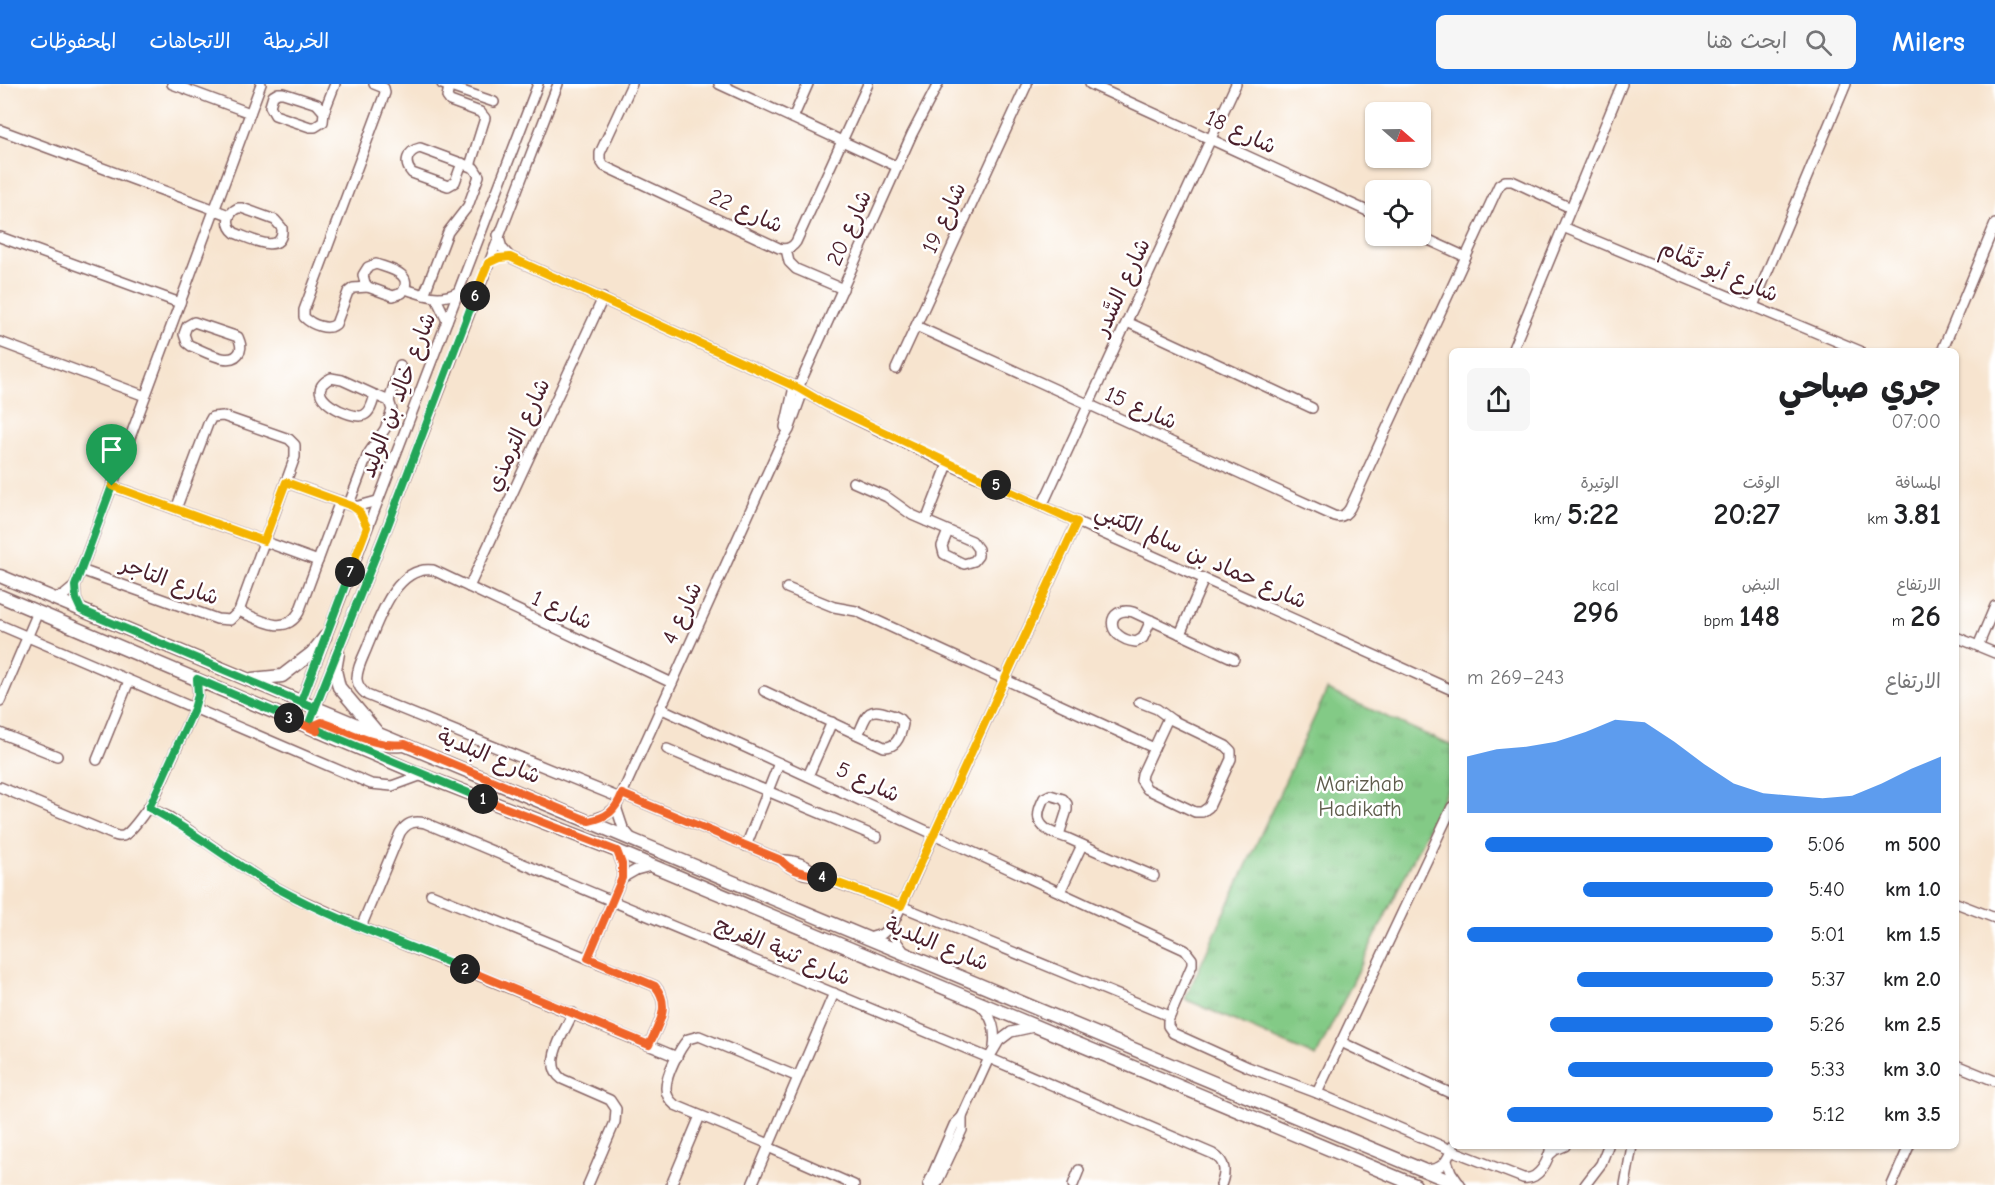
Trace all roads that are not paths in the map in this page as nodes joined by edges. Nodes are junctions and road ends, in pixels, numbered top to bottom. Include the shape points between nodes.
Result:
1 (171, 84) edge
2 (261, 84) edge
3 (335, 84) edge
4 (375, 84) edge
5 (538, 84) edge
6 (558, 84) edge
7 (632, 84) edge
8 (719, 84) edge
9 (808, 84) edge
10 (868, 84) edge
11 (938, 84) edge
12 (1027, 84) edge
13 (1090, 84) edge
14 (1236, 84) edge
15 (1622, 84) edge
16 (1846, 84) edge
17 (446, 85) edge
18 (284, 88) edge
19 (467, 88) edge
20 (257, 94) junction
21 (271, 100) junction
22 (494, 102) dead end
23 (250, 112) junction
24 (324, 112) junction
25 (793, 118) junction
26 (0, 130) edge
27 (842, 140) junction
28 (1211, 140) junction
29 (466, 165) junction
30 (898, 167) junction
31 (1571, 208) junction
32 (214, 209) junction
33 (1365, 210) edge
34 (229, 215) junction
35 (1995, 225) edge
36 (1563, 227) junction
37 (498, 236) junction
38 (0, 237) edge
39 (1431, 241) edge
40 (786, 249) junction
41 (510, 257) junction
42 (1466, 257) junction
43 (488, 263) junction
44 (368, 287) junction
45 (405, 289) junction
46 (843, 289) junction
47 (458, 292) junction
48 (424, 295) junction
49 (436, 298) junction
50 (603, 298) junction
51 (180, 303) junction
52 (1753, 306) junction
53 (447, 321) junction
54 (1127, 322) junction
55 (171, 324) junction
56 (916, 326) junction
57 (185, 330) junction
58 (0, 342) edge
59 (1513, 348) edge
60 (1853, 348) edge
61 (1943, 348) edge
62 (400, 365) dead end
63 (896, 369) dead end
64 (798, 389) junction
65 (375, 395) junction
66 (145, 396) junction
67 (388, 401) junction
68 (1089, 405) junction
69 (1312, 408) dead end
70 (948, 464) junction
71 (286, 482) junction
72 (853, 482) dead end
73 (112, 486) junction
74 (377, 501) junction
75 (348, 504) junction
76 (1042, 506) junction
77 (176, 509) junction
78 (926, 521) junction
79 (1077, 522) junction
80 (367, 527) junction
81 (948, 531) dead end
82 (264, 541) junction
83 (318, 561) junction
84 (81, 570) junction
85 (0, 576) edge
86 (1204, 579) junction
87 (75, 586) junction
88 (469, 587) junction
89 (788, 588) dead end
90 (0, 596) edge
91 (53, 598) junction
92 (1995, 606) edge
93 (81, 610) junction
94 (239, 611) junction
95 (38, 612) junction
96 (1152, 620) dead end
97 (0, 625) edge
98 (1180, 634) junction
99 (27, 637) junction
100 (325, 637) junction
101 (1959, 638) edge
102 (1978, 646) junction
103 (338, 653) junction
104 (1995, 653) edge
105 (1234, 659) dead end
106 (197, 679) junction
107 (246, 679) junction
108 (1005, 679) junction
109 (129, 681) junction
110 (672, 683) junction
111 (1449, 689) edge
112 (764, 691) dead end
113 (0, 701) edge
114 (301, 702) junction
115 (1139, 702) dead end
116 (315, 708) junction
117 (660, 708) junction
118 (194, 709) junction
119 (1168, 718) junction
120 (294, 720) junction
121 (832, 722) junction
122 (312, 729) junction
123 (377, 732) junction
124 (0, 733) edge
125 (858, 735) junction
126 (405, 744) junction
127 (1154, 748) junction
128 (667, 749) dead end
129 (57, 756) dead end
130 (97, 760) dead end
131 (779, 764) junction
132 (422, 775) junction
133 (808, 776) junction
134 (0, 787) edge
135 (768, 791) junction
136 (619, 800) junction
137 (149, 808) junction
138 (1449, 813) edge
139 (589, 821) junction
140 (934, 834) junction
141 (1059, 835) dead end
142 (877, 837) dead end
143 (632, 839) junction
144 (1082, 845) junction
145 (746, 846) junction
146 (617, 851) junction
147 (651, 866) junction
148 (1154, 876) dead end
149 (622, 878) junction
150 (1060, 892) junction
151 (431, 894) dead end
152 (612, 900) junction
153 (1959, 904) edge
154 (901, 906) junction
155 (1995, 918) edge
156 (893, 924) junction
157 (362, 927) junction
158 (868, 938) junction
159 (906, 953) junction
160 (588, 958) junction
161 (834, 993) junction
162 (976, 1001) junction
163 (573, 1013) junction
164 (1169, 1016) junction
165 (1036, 1026) junction
166 (1341, 1042) junction
167 (649, 1045) junction
168 (994, 1047) junction
169 (677, 1057) junction
170 (989, 1058) junction
171 (1959, 1066) edge
172 (798, 1077) junction
173 (1995, 1081) edge
174 (1317, 1093) junction
175 (1449, 1093) edge
176 (700, 1116) junction
177 (962, 1117) junction
178 (768, 1146) junction
179 (1449, 1147) edge
180 (1452, 1149) edge
181 (1454, 1149) edge
182 (1607, 1149) edge
183 (1631, 1149) edge
184 (1908, 1149) edge
185 (1550, 1151) edge
186 (1447, 1161) junction
187 (1079, 1170) dead end
188 (1423, 1170) junction
189 (588, 1185) edge
190 (671, 1185) edge
191 (752, 1185) edge
192 (855, 1185) edge
193 (928, 1185) edge
194 (936, 1185) edge
195 (1073, 1185) edge
196 (1221, 1185) edge
197 (1415, 1185) edge
198 (1459, 1185) edge
199 (1585, 1185) edge
200 (1627, 1185) edge
201 (1892, 1185) edge

1 - 23 street
2 - 20 street
3 - 24 street
4 - 44 street via 386,93 304,317 333,327 348,292
5 - 47 street, شارع خالِد بن الوليد
6 - 37 street, شارع خالِد بن الوليد
7 - 40 street, شارع 22 via 600,153 604,166
8 - 25 street
9 - 25 street
10 - 27 street, شارع 22
11 - 30 street, شارع 20
12 - 56 street, شارع 19
13 - 28 street, شارع 18
14 - 28 street, شارع السَّدر
15 - 31 street
16 - 52 street
17 - 19 street
17 - 29 street via 450,101 480,112 485,118
18 - 21 street
18 - 24 street
19 - 22 street
20 - 21 street
20 - 23 street
21 - 24 street via 275,115 310,127 323,122
23 - 32 street
25 - 27 street
26 - 32 street
27 - 30 street
27 - 40 street, شارع 22 via 796,242
28 - 33 street, شارع 18
28 - 54 street, شارع السَّدر
29 - 29 street via 448,186 412,173 406,160 420,148
29 - 48 street via 476,170 478,180 468,206 448,232
30 - 46 street, شارع 20
31 - 36 street
31 - 42 street via 1512,181 1502,182
32 - 34 street
32 - 51 street
34 - 34 street via 242,208 275,220 282,228 280,238 267,244 235,233 229,226
35 - 61 street
36 - 52 street, شارع أبو تَمَّام
36 - 59 street
37 - 41 street
37 - 43 street, شارع خالِد بن الوليد
38 - 51 street
39 - 42 street
40 - 46 street via 789,262 796,269
41 - 43 street
41 - 50 street, شارع حماد بن سالم الكتبي
42 - 68 street, شارع 15 via 1343,516 1334,516
43 - 103 street, شارع خالِد بن الوليد
44 - 45 street via 393,296
44 - 45 street via 363,275 376,264 401,272 406,280
45 - 48 street
46 - 64 street, شارع 20
47 - 49 street
47 - 53 street, شارع خالِد بن الوليد
48 - 49 street
49 - 53 street
50 - 64 street, شارع حماد بن سالم الكتبي
50 - 88 street, شارع الترمذي
51 - 55 street
52 - 60 street, شارع أبو تَمَّام
53 - 74 street, شارع خالِد بن الوليد
54 - 68 street, شارع السَّدر
54 - 69 street
55 - 57 street
55 - 66 street
56 - 63 street, شارع 19
56 - 68 street, شارع 15
57 - 57 street via 199,322 233,334 240,342 239,353 225,359 191,346 185,339
58 - 66 street
62 - 67 street
64 - 70 street, شارع حماد بن سالم الكتبي
64 - 110 street, شارع 4 via 785,435
65 - 65 street via 331,378 321,387 328,405 356,416 369,410
65 - 67 street
66 - 73 street
67 - 75 street via 392,410 387,425 370,450
68 - 76 street, شارع السَّدر
70 - 76 street, شارع حماد بن سالم الكتبي
70 - 78 street
71 - 75 street
71 - 77 street, شارع التاجر via 296,453 292,442 216,416 208,424
71 - 82 street, شارع التاجر
72 - 78 street
73 - 77 street
73 - 84 street
74 - 75 street
74 - 80 street, شارع خالِد بن الوليد
75 - 80 street
75 - 83 street
76 - 79 street, شارع حماد بن سالم الكتبي
77 - 82 street
78 - 81 street
79 - 86 street, شارع حماد بن سالم الكتبي
79 - 108 street
80 - 100 street, شارع خالِد بن الوليد
82 - 83 street
82 - 94 street, شارع التاجر
83 - 94 street via 292,622 276,625
84 - 87 street
84 - 94 street, شارع التاجر via 222,620 230,620
85 - 91 main road, شارع البلدية
86 - 98 street
86 - 111 street, شارع حماد بن سالم الكتبي
87 - 91 street via 63,596
87 - 93 street
88 - 110 street, شارع 1
88 - 136 street, شارع 1 via 426,570 415,573 394,590 358,671 362,691
89 - 108 street via 834,607 856,611
90 - 95 main road, شارع البلدية
91 - 93 main road, شارع البلدية
92 - 102 street
93 - 107 main road, شارع البلدية
95 - 99 street
95 - 106 main road, شارع البلدية
96 - 98 street
97 - 99 street
98 - 105 street
99 - 109 street
99 - 113 street
100 - 107 main road via 312,653 282,675
100 - 114 street, شارع خالِد بن الوليد
101 - 102 street
102 - 104 street
103 - 116 street, شارع خالِد بن الوليد
103 - 123 main road via 335,670 339,687
106 - 118 street
106 - 120 main road, شارع البلدية
107 - 114 main road, شارع البلدية
108 - 127 street
108 - 140 street
109 - 118 street
109 - 130 street
110 - 117 street, شارع 4
112 - 121 street
114 - 116 main road, شارع البلدية
114 - 120 street, شارع خالِد بن الوليد
115 - 119 street
116 - 122 street, شارع خالِد بن الوليد
116 - 123 main road, شارع البلدية
117 - 131 street, شارع 5
117 - 136 street, شارع 4
118 - 132 street via 378,786 399,785
118 - 137 street
119 - 127 street
119 - 127 street via 1231,751 1231,759 1207,809 1195,812 1144,786 1141,777
120 - 122 main road, شارع البلدية
121 - 125 street
121 - 133 street
122 - 126 main road via 322,722 373,742
122 - 132 main road, شارع البلدية
123 - 126 main road, شارع البلدية
124 - 129 street
125 - 125 street via 891,747 903,724 899,718 873,710
126 - 139 main road, شارع البلدية
128 - 135 street
131 - 133 street, شارع 5
131 - 135 street
132 - 146 main road, شارع البلدية
133 - 140 street, شارع 5
134 - 137 street via 117,836 127,834
135 - 142 street
135 - 145 street
136 - 139 street via 606,815
136 - 143 street via 620,821
136 - 145 street
137 - 157 street via 169,817 270,884
138 - 166 street
139 - 143 main road, شارع البلدية
140 - 150 street, شارع 5
140 - 154 street
141 - 144 street
143 - 158 main road, شارع البلدية
144 - 148 street
144 - 150 street
145 - 154 street via 781,860 798,872
146 - 147 main road, شارع البلدية
146 - 149 street
147 - 149 street
147 - 162 main road, شارع البلدية
149 - 152 street
150 - 164 street, شارع 5 via 1189,954 1192,965
151 - 160 street
152 - 157 street, شارع ثنية الفريج via 419,821 410,822 400,833
152 - 160 street
152 - 161 street, شارع ثنية الفريج
153 - 155 street
154 - 156 street
154 - 164 street
156 - 158 street via 882,934
156 - 159 street via 896,940
157 - 163 street
158 - 159 main road, شارع البلدية
159 - 188 main road, شارع البلدية
160 - 167 street via 655,986 660,993 664,1010
161 - 170 street, شارع ثنية الفريج
161 - 172 street
162 - 165 main road, شارع البلدية
162 - 168 street via 993,1024
163 - 167 street
163 - 189 street via 555,1053 554,1069 562,1079 610,1100 616,1109 615,1122
164 - 174 street via 1168,1026 1173,1033
165 - 168 street via 1011,1032
165 - 197 main road, شارع البلدية
166 - 174 street
166 - 175 street
167 - 169 street
168 - 170 street
169 - 172 street via 688,1039 699,1036
169 - 176 street via 667,1080 667,1095 675,1105
170 - 177 street
170 - 196 street, شارع ثنية الفريج via 1213,1154 1225,1168
171 - 173 street
172 - 178 street
174 - 179 street
176 - 178 street
176 - 190 street
177 - 193 street via 954,1125
177 - 194 street via 962,1130
178 - 191 street
178 - 192 street
180 - 186 street
181 - 185 street via 1526,1179 1537,1176
182 - 199 street
183 - 200 street
184 - 201 street
186 - 188 street
186 - 198 street
187 - 195 street
188 - 198 main road, شارع البلدية

